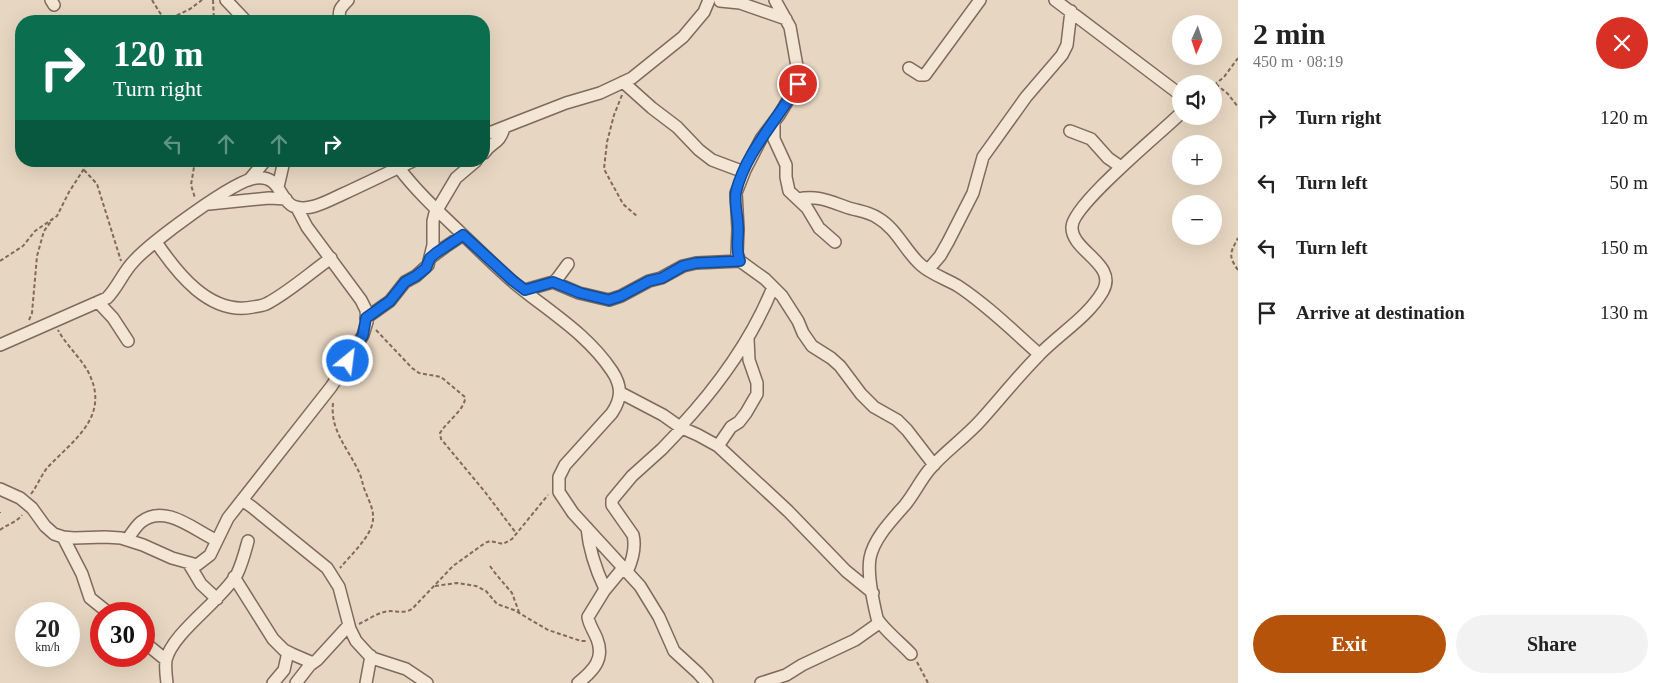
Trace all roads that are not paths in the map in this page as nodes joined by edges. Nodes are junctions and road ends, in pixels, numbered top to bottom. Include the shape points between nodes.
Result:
1 (226, 0) edge
2 (348, 0) edge
3 (709, 0) edge
4 (721, 0) edge
5 (775, 0) edge
6 (980, 0) edge
7 (1055, 0) edge
8 (1071, 11) junction
9 (704, 12) junction
10 (240, 15) edge
11 (338, 15) edge
12 (786, 19) junction
13 (909, 68) dead end
14 (626, 84) junction
15 (1172, 88) edge
16 (1172, 121) edge
17 (774, 122) junction
18 (504, 128) junction
19 (1070, 131) dead end
20 (490, 133) edge
21 (490, 147) edge
22 (260, 167) edge
23 (283, 167) edge
24 (397, 167) edge
25 (404, 167) edge
26 (469, 167) edge
27 (1121, 167) junction
28 (744, 172) junction
29 (248, 180) junction
30 (278, 187) junction
31 (286, 199) junction
32 (798, 199) junction
33 (208, 204) junction
34 (297, 208) junction
35 (437, 210) junction
36 (463, 235) junction
37 (156, 242) junction
38 (836, 242) dead end
39 (331, 258) junction
40 (430, 258) junction
41 (740, 261) junction
42 (568, 264) dead end
43 (928, 270) junction
44 (553, 282) junction
45 (774, 287) junction
46 (525, 290) junction
47 (98, 302) junction
48 (367, 320) junction
49 (748, 339) junction
50 (128, 341) dead end
51 (0, 345) edge
52 (1039, 354) junction
53 (621, 393) junction
54 (681, 428) junction
55 (718, 446) junction
56 (934, 465) junction
57 (0, 489) edge
58 (242, 500) junction
59 (587, 528) junction
60 (63, 537) junction
61 (127, 540) junction
62 (216, 540) junction
63 (248, 541) dead end
64 (189, 564) junction
65 (625, 570) junction
66 (234, 577) junction
67 (605, 589) junction
68 (873, 593) junction
69 (219, 596) junction
70 (246, 597) junction
71 (95, 602) edge
72 (879, 623) junction
73 (349, 626) junction
74 (155, 651) edge
75 (288, 652) junction
76 (911, 654) road end
77 (371, 656) junction
78 (166, 660) junction
79 (313, 663) junction
80 (279, 681) edge
81 (167, 683) edge
82 (296, 683) edge
83 (366, 683) edge
84 (428, 683) edge
85 (578, 683) edge
86 (707, 683) edge
87 (761, 683) edge

1 - 10 street
2 - 11 street
3 - 9 street
4 - 9 street
4 - 12 street
5 - 12 street
6 - 13 street via 925,75
7 - 8 street
8 - 15 street
8 - 43 street via 1067,45 983,157 973,193 940,256
9 - 14 street via 683,37
12 - 17 street via 794,45 798,84
14 - 18 street
14 - 28 street via 712,160
16 - 27 street
17 - 28 street
17 - 32 street via 774,139 786,165 789,191
18 - 20 street
18 - 21 street via 498,142
19 - 27 street via 1091,139
22 - 29 street
23 - 30 street
24 - 34 street via 315,206
25 - 35 street via 412,185
26 - 35 street via 456,178
27 - 52 street via 1080,210 1072,228 1075,238 1100,265 1106,283 1087,310
28 - 41 street via 736,193 737,254
29 - 30 street via 266,179
29 - 33 street
30 - 31 street
31 - 33 street
31 - 34 street
32 - 38 street via 819,228
32 - 43 street via 817,197 873,215 896,234 908,252
33 - 37 street
34 - 39 street
35 - 36 street
35 - 40 street
36 - 40 street
36 - 46 street
37 - 39 street via 196,290 232,308 266,304
37 - 47 street via 136,259 115,290
39 - 48 street via 361,300
40 - 48 street via 426,268 405,282 390,301
41 - 44 street via 683,266 609,300
41 - 45 street
42 - 44 street
43 - 52 street via 958,286
44 - 46 street
45 - 49 street
45 - 56 street via 812,346 840,366 874,407 897,420
46 - 53 street via 588,340 613,372
47 - 50 street
47 - 51 street
48 - 58 street via 363,335 332,385
49 - 54 street
49 - 55 street via 757,394 746,413
52 - 56 street via 979,422
53 - 54 street
53 - 59 street via 612,413 558,477 559,492
54 - 55 street
54 - 65 street via 612,500 634,540 634,550
55 - 68 street via 846,571
56 - 68 street via 876,543 869,569
57 - 60 street via 20,498 45,526
58 - 62 street
58 - 73 street via 327,568 342,595
59 - 65 street
59 - 67 street via 598,575
60 - 61 street via 105,536
60 - 71 street via 90,598
61 - 62 street via 141,522 161,515 179,520
61 - 64 street
62 - 64 street via 207,558 197,565
63 - 66 street
64 - 69 street via 202,584
65 - 67 street
65 - 86 street via 651,602 674,651
66 - 69 street
66 - 70 street
67 - 85 street via 588,616 598,640 600,660
68 - 72 street
69 - 70 street
69 - 78 street via 178,638
70 - 75 street via 273,639
72 - 76 street
72 - 87 street via 855,640 786,675
73 - 77 street via 356,641
73 - 79 street
74 - 78 street
75 - 79 street
75 - 80 street
77 - 83 street
77 - 84 street via 406,669
78 - 81 street
79 - 82 street

